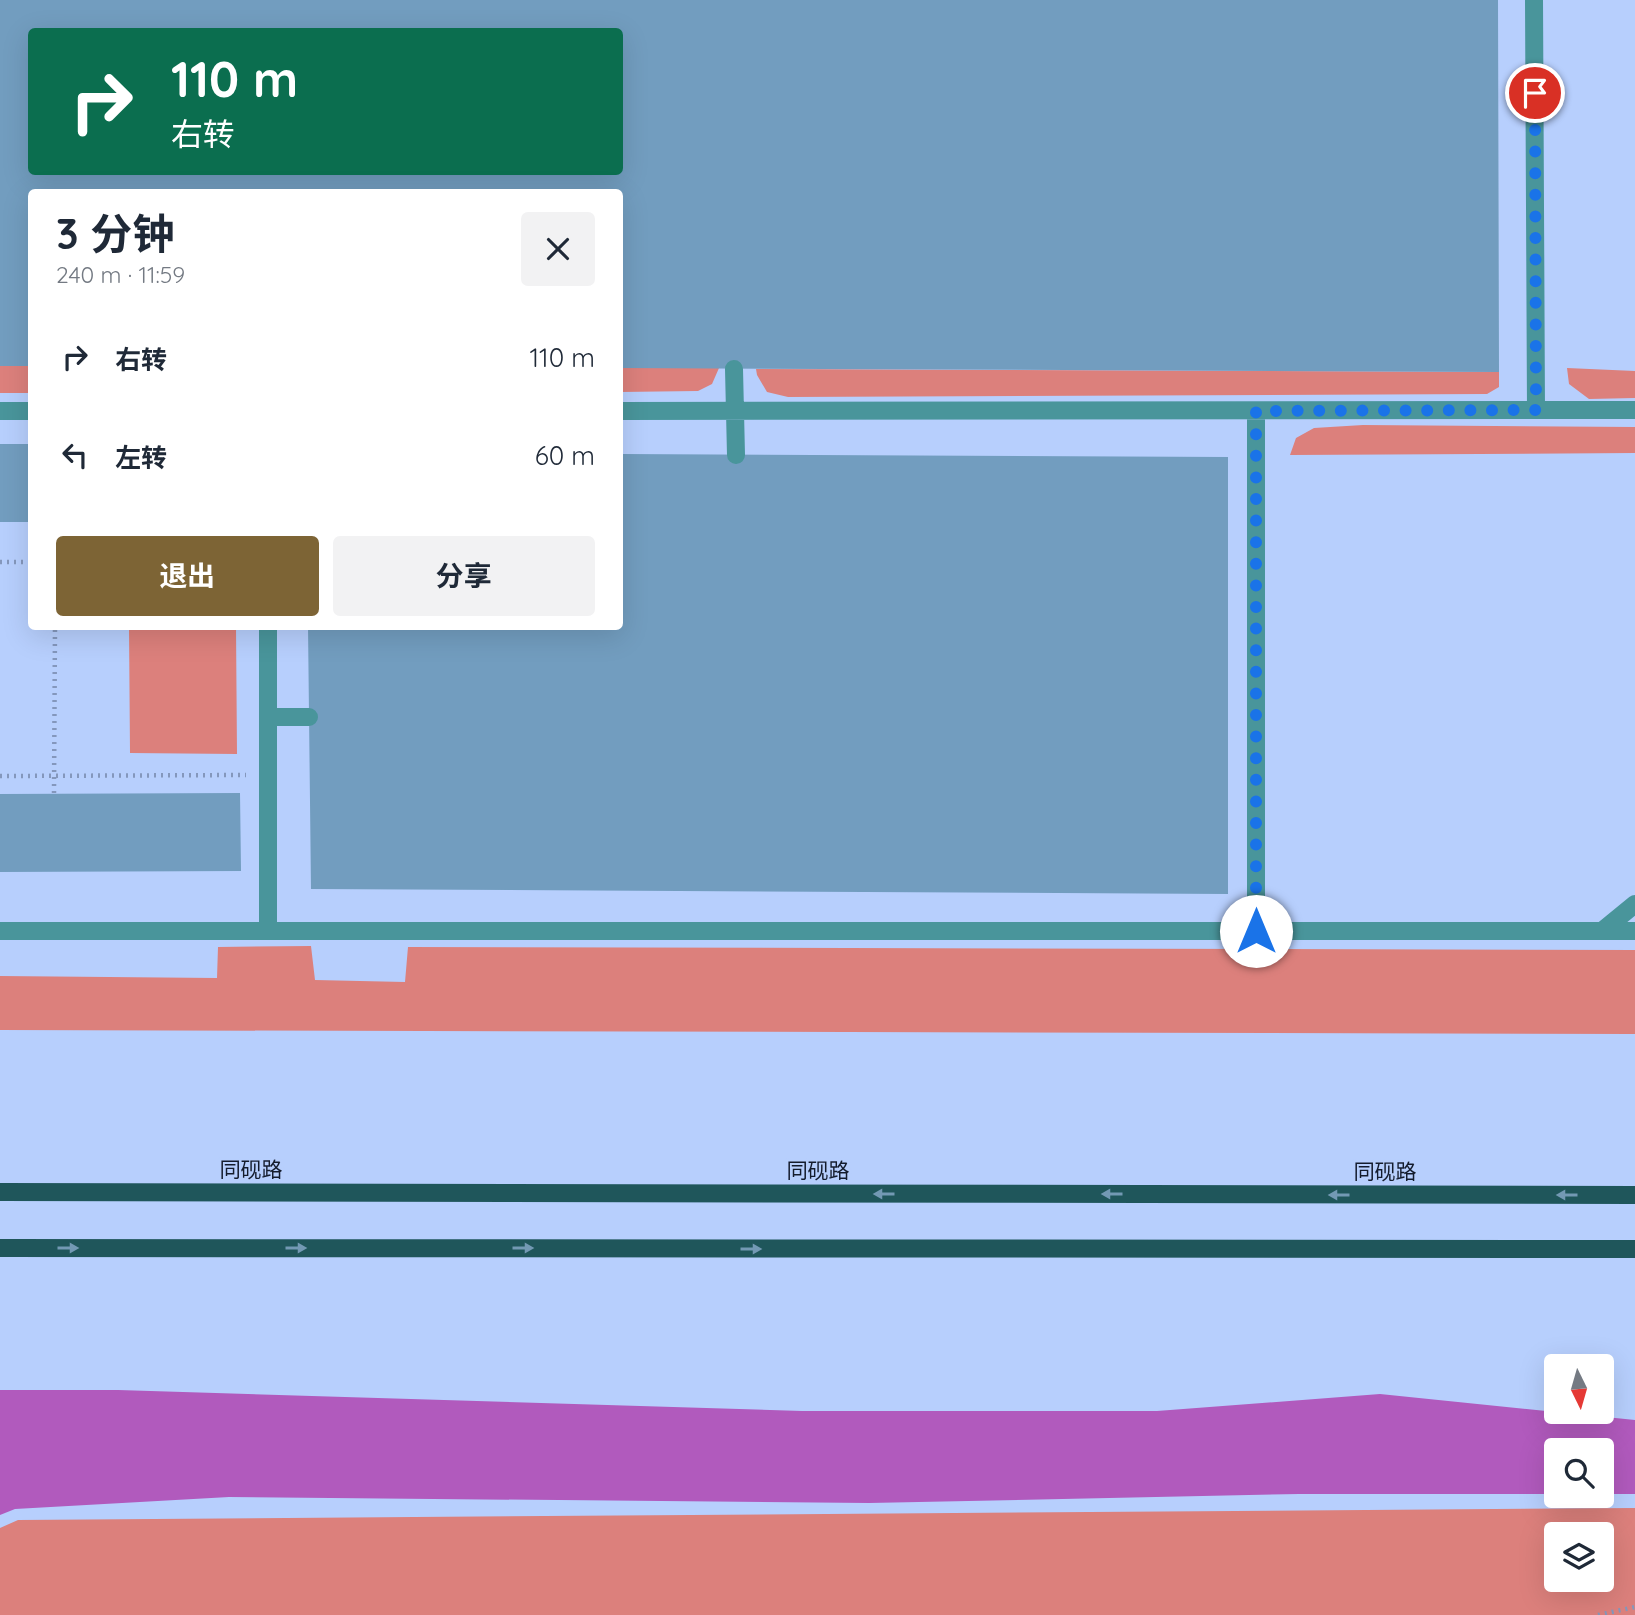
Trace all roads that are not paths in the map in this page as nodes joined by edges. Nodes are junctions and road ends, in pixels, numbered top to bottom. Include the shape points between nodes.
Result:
1 (1534, 0) edge
2 (734, 369) dead end
3 (1536, 410) junction
4 (1635, 410) edge
5 (0, 411) edge
6 (28, 411) edge
7 (623, 411) edge
8 (735, 411) junction
9 (1256, 411) junction
10 (736, 455) dead end
11 (268, 630) edge
12 (268, 717) junction
13 (309, 717) dead end
14 (1635, 904) edge
15 (0, 931) edge
16 (268, 931) junction
17 (1256, 931) junction
18 (1602, 931) junction
19 (1635, 931) edge
20 (0, 1192) edge
21 (1635, 1195) edge
22 (0, 1248) edge
23 (1635, 1250) edge

1 - 3 lane
2 - 8 lane
3 - 4 lane
3 - 9 lane
5 - 6 lane
7 - 8 lane
8 - 9 lane
8 - 10 lane
9 - 17 lane
11 - 12 lane
12 - 13 lane
12 - 16 lane
14 - 18 lane
15 - 16 lane
16 - 17 lane
17 - 18 lane
18 - 19 lane
21 -> 20 main road, 同砚路
22 -> 23 main road

